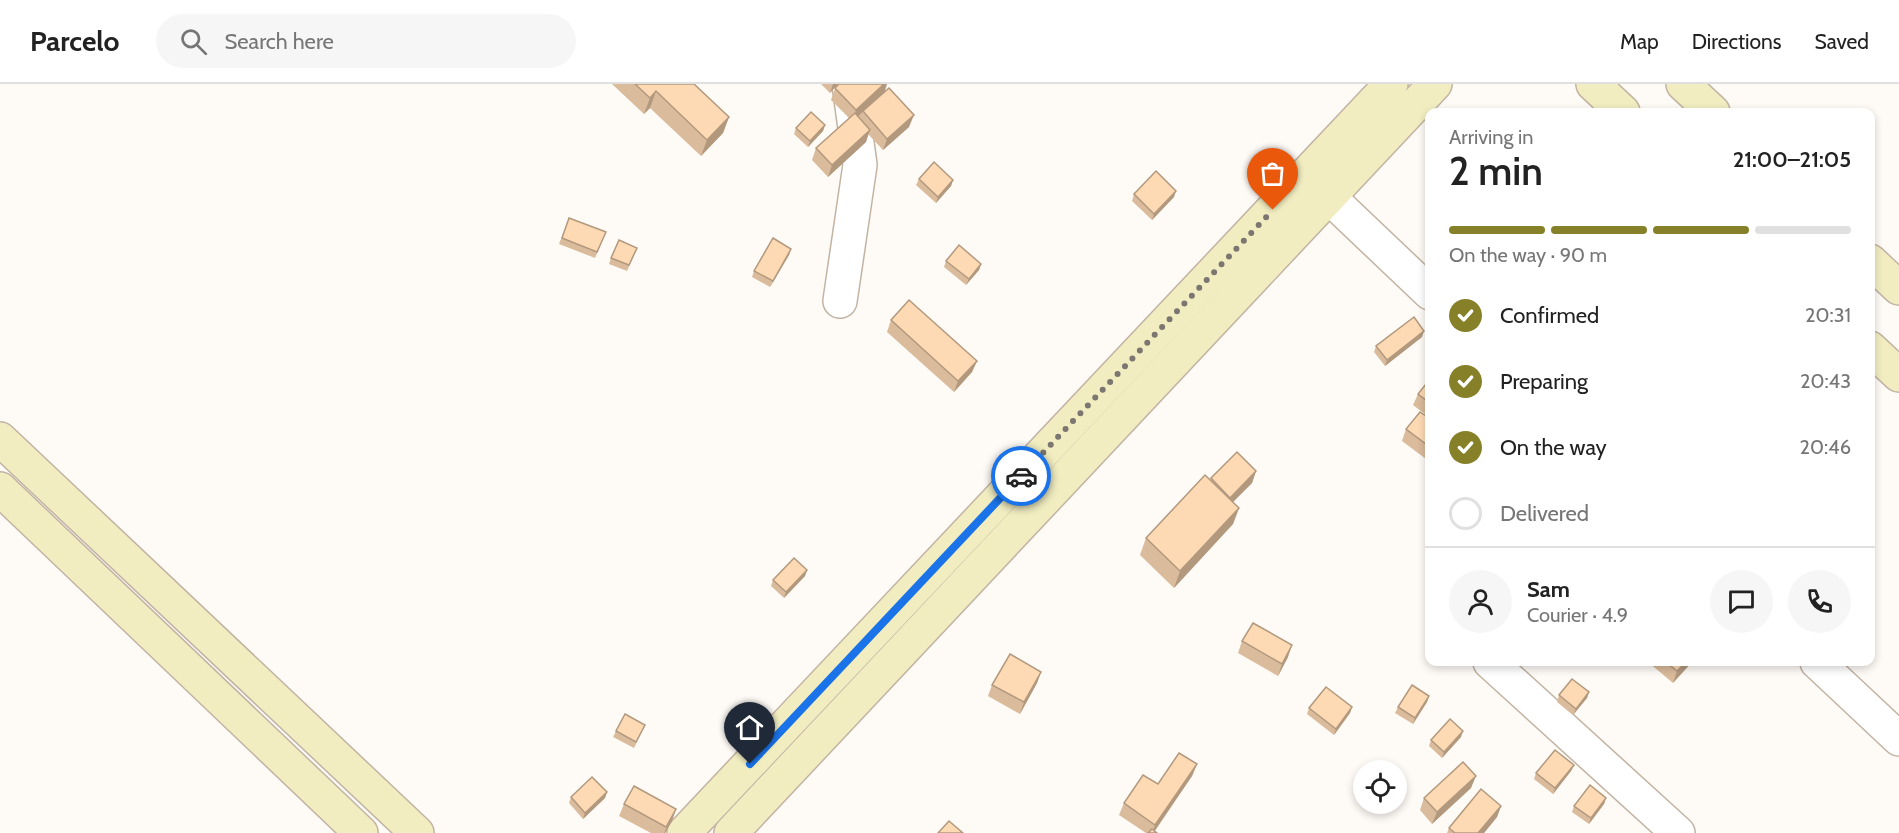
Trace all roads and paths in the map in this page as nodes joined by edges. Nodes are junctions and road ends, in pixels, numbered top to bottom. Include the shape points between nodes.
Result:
1 (849, 84) edge
2 (1391, 84) edge
3 (1435, 84) edge
4 (1593, 84) edge
5 (1683, 84) edge
6 (883, 104) edge
7 (1619, 108) edge
8 (1709, 108) edge
9 (860, 165) junction
10 (1317, 186) junction
11 (1875, 266) edge
12 (1425, 288) edge
13 (1899, 288) edge
14 (840, 301) dead end
15 (1875, 353) edge
16 (1899, 375) edge
17 (0, 439) edge
18 (0, 489) edge
19 (1494, 666) edge
20 (1821, 666) edge
21 (1899, 739) edge
22 (361, 833) edge
23 (417, 833) edge
24 (684, 833) edge
25 (731, 833) edge
26 (1678, 833) edge

1 - 9 street
2 - 10 street
3 - 10 street
4 - 7 street
5 - 8 street
6 - 9 street
9 - 14 street
10 - 12 street
10 - 24 street
10 - 25 street
11 - 13 street
15 - 16 street
17 - 23 street
18 - 22 street
19 - 26 street
20 - 21 street

